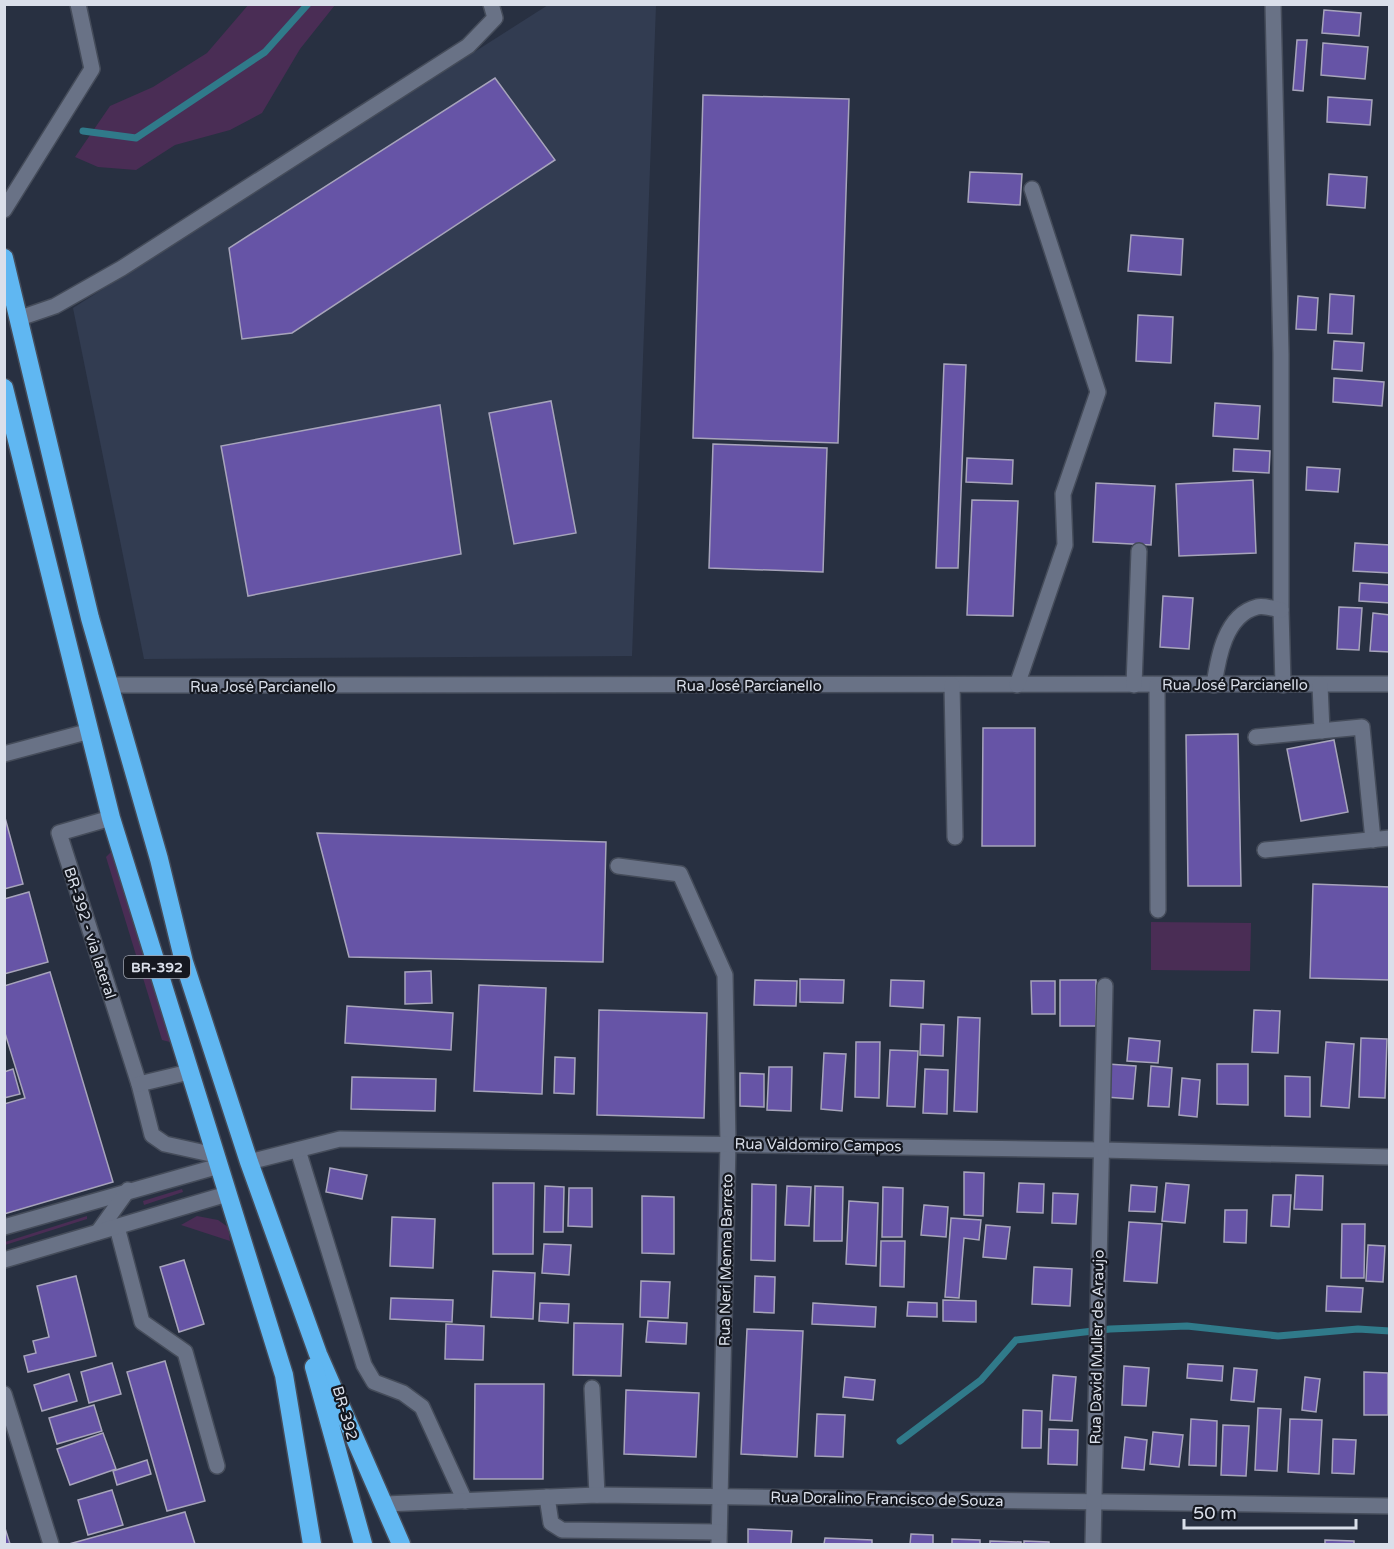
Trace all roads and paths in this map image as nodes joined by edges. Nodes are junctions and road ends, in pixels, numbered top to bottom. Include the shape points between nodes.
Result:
1 (78, 4) edge
2 (491, 4) edge
3 (1273, 4) edge
4 (1032, 189) dead end
5 (4, 210) edge
6 (4, 258) edge
7 (20, 318) junction
8 (4, 388) edge
9 (1139, 551) dead end
10 (1281, 610) junction
11 (1389, 684) edge
12 (109, 685) junction
13 (1017, 685) junction
14 (1134, 685) junction
15 (1157, 685) junction
16 (1214, 685) junction
17 (1283, 685) junction
18 (1320, 685) junction
19 (952, 686) junction
20 (90, 731) junction
21 (1322, 731) junction
22 (1256, 737) dead end
23 (4, 754) edge
24 (111, 818) junction
25 (955, 837) dead end
26 (1389, 838) edge
27 (1372, 840) junction
28 (1265, 850) dead end
29 (618, 866) dead end
30 (1158, 910) dead end
31 (1105, 986) dead end
32 (189, 1072) junction
33 (139, 1084) junction
34 (729, 1144) junction
35 (297, 1150) junction
36 (1102, 1150) junction
37 (1389, 1157) edge
38 (217, 1160) junction
39 (249, 1162) junction
40 (128, 1190) junction
41 (227, 1194) junction
42 (4, 1227) edge
43 (117, 1227) junction
44 (98, 1232) junction
45 (283, 1256) junction
46 (4, 1260) edge
47 (592, 1388) dead end
48 (4, 1394) edge
49 (217, 1466) dead end
50 (597, 1495) junction
51 (547, 1497) junction
52 (720, 1497) junction
53 (465, 1501) junction
54 (1094, 1502) junction
55 (385, 1504) junction
56 (1389, 1506) edge
57 (719, 1538) edge
58 (51, 1545) edge
59 (312, 1545) edge
60 (363, 1545) edge
61 (402, 1545) edge
62 (1093, 1545) edge

1 - 5 street via 92,69
2 - 7 street via 495,18 468,46 122,268 55,306
3 - 10 street via 1281,354
4 - 13 street via 1098,392 1063,494 1065,546
6 - 7 highway, BR-392
7 - 12 highway, BR-392 via 48,449
8 - 20 highway, BR-392
9 - 14 street
10 - 16 street via 1258,607 1236,620 1219,654
10 - 17 street
11 - 18 street, Rua José Parcianello
12 - 19 street, Rua José Parcianello
12 - 39 highway, BR-392 via 184,962
13 - 14 street, Rua José Parcianello
13 - 19 street, Rua José Parcianello
14 - 15 street, Rua José Parcianello
15 - 16 street, Rua José Parcianello
15 - 30 street
16 - 17 street, Rua José Parcianello
17 - 18 street, Rua José Parcianello
18 - 21 street
19 - 25 street
20 - 23 street
20 - 24 highway, BR-392
21 - 22 street
21 - 27 street via 1362,727
24 - 32 highway, BR-392
24 - 33 street, BR-392 - via lateral via 59,833
26 - 27 street
27 - 28 street
29 - 34 street, Rua Neri Menna Barreto via 680,873 724,975
31 - 36 street, Rua David Muller de Araujo
32 - 33 street
32 - 38 highway, BR-392
33 - 38 street, BR-392 - via lateral via 152,1135 165,1144
34 - 35 street, Rua Valdomiro Campos via 340,1139
34 - 36 street, Rua Valdomiro Campos
34 - 52 street, Rua Neri Menna Barreto
35 - 39 street, Rua Valdomiro Campos
35 - 53 street via 364,1365 374,1382 403,1393 422,1407
36 - 37 street, Rua Valdomiro Campos
36 - 54 street, Rua David Muller de Araujo
38 - 40 street
38 - 41 highway, BR-392
39 - 45 highway, BR-392
40 - 42 street
40 - 44 street
41 - 43 street
41 - 59 highway, BR-392 via 284,1375
43 - 44 street
43 - 49 street via 142,1322 185,1352
44 - 46 street
45 - 55 highway, BR-392 via 318,1354
45 - 60 highway, BR-392 / BR-392
47 - 50 street
48 - 58 street
50 - 51 street, Rua Doralino Francisco de Souza
50 - 52 street, Rua Doralino Francisco de Souza
51 - 53 street, Rua Doralino Francisco de Souza
51 - 57 street via 551,1523 562,1530
52 - 54 street, Rua Doralino Francisco de Souza
52 - 57 street, Rua Neri Menna Barreto
53 - 55 street, Rua Doralino Francisco de Souza
54 - 56 street, Rua Doralino Francisco de Souza
54 - 62 street, Rua David Muller de Araujo
55 - 61 highway, BR-392

